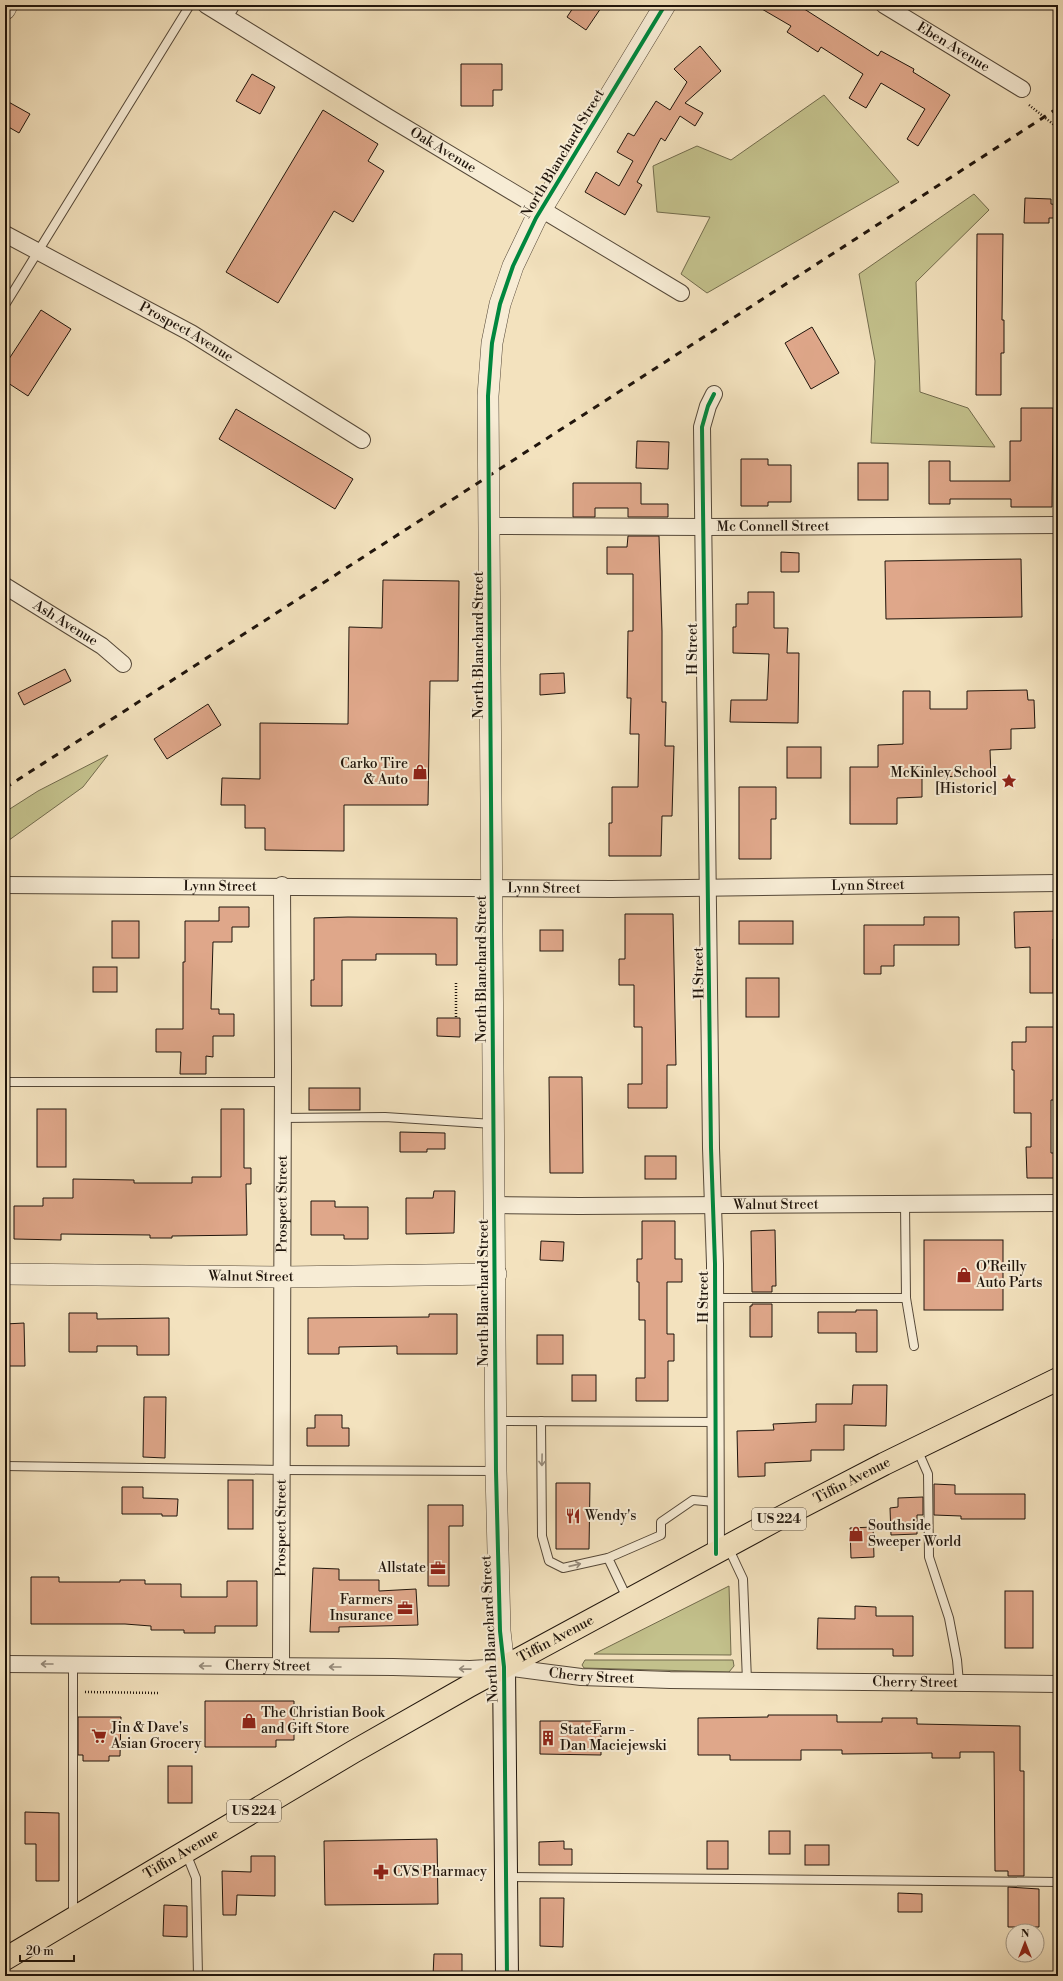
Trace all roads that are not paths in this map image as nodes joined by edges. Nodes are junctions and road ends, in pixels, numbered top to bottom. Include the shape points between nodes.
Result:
1 (7, 5) edge
2 (190, 5) edge
3 (206, 5) edge
4 (665, 5) edge
5 (888, 6) edge
6 (5, 9) edge
7 (232, 12) edge
8 (1022, 89) road end
9 (542, 209) junction
10 (5, 234) edge
11 (37, 251) junction
12 (681, 292) dead end
13 (5, 305) edge
14 (714, 394) dead end
15 (362, 440) dead end
16 (1058, 525) edge
17 (489, 526) junction
18 (704, 527) junction
19 (5, 586) edge
20 (123, 664) dead end
21 (1058, 883) edge
22 (5, 885) edge
23 (282, 885) junction
24 (492, 888) junction
25 (709, 888) junction
26 (5, 1082) edge
27 (283, 1082) junction
28 (283, 1118) junction
29 (494, 1124) junction
30 (1058, 1203) edge
31 (906, 1204) junction
32 (495, 1205) junction
33 (714, 1206) junction
34 (5, 1274) edge
35 (496, 1274) junction
36 (283, 1277) junction
37 (715, 1298) junction
38 (906, 1298) junction
39 (914, 1346) dead end
40 (1058, 1379) edge
41 (496, 1421) junction
42 (541, 1421) junction
43 (715, 1422) junction
44 (916, 1448) junction
45 (5, 1466) edge
46 (282, 1470) junction
47 (496, 1471) junction
48 (715, 1502) junction
49 (722, 1550) junction
50 (608, 1558) junction
51 (628, 1600) junction
52 (5, 1664) edge
53 (73, 1664) junction
54 (281, 1666) junction
55 (504, 1667) junction
56 (747, 1681) junction
57 (959, 1683) junction
58 (1058, 1684) edge
59 (186, 1852) junction
60 (506, 1877) junction
61 (1058, 1882) edge
62 (74, 1919) junction
63 (5, 1959) edge
64 (198, 1976) edge
65 (507, 1976) edge

1 - 6 street
2 - 11 lane
3 - 7 street, Oak Avenue
4 - 9 street, North Blanchard Street
5 - 8 street, Eben Avenue
7 - 9 street, Oak Avenue via 386,116
9 - 12 street, Oak Avenue
9 - 17 street, North Blanchard Street via 513,266 500,304 492,343 488,396
10 - 11 street, Prospect Avenue
11 - 13 lane
11 - 15 street, Prospect Avenue via 191,333
14 - 18 street, H Street via 702,427
16 - 18 street, Mc Connell Street
17 - 18 street, Mc Connell Street
17 - 24 street, North Blanchard Street
18 - 25 street, H Street
19 - 20 street, Ash Avenue via 102,646
21 - 25 street, Lynn Street
22 - 23 street, Lynn Street
23 - 24 street, Lynn Street
23 - 27 street, Prospect Street
24 - 25 street, Lynn Street
24 - 29 street, North Blanchard Street
25 - 33 street, H Street via 711,1148
26 - 27 lane
27 - 28 street, Prospect Street
28 - 29 lane via 385,1116
28 - 36 street, Prospect Street
29 - 32 street, North Blanchard Street
30 - 31 street, Walnut Street
31 - 33 street, Walnut Street
31 - 38 lane
32 - 33 street, Walnut Street
32 - 35 street, North Blanchard Street
33 - 37 street, H Street
34 - 36 street, Walnut Street
35 - 36 street, Walnut Street
35 - 41 street, North Blanchard Street
36 - 46 street, Prospect Street
37 - 38 lane
37 - 43 street, H Street
38 - 39 lane
40 - 44 highway, Tiffin Avenue / US 224
41 - 42 lane
41 - 47 street, North Blanchard Street
42 - 43 lane
42 -> 50 lane via 542,1536 549,1561 563,1568
43 - 48 street, H Street
44 - 49 highway, Tiffin Avenue / US 224
44 - 57 lane via 928,1474 929,1557 949,1618
45 - 46 lane
46 - 47 lane
46 - 54 street, Prospect Street
47 - 55 street, North Blanchard Street via 500,1631
48 - 49 street, H Street
48 - 50 lane via 693,1500 661,1522 661,1535
49 - 51 highway, Tiffin Avenue / US 224
49 - 56 lane via 743,1579
50 - 51 lane
51 - 55 highway, Tiffin Avenue / US 224
53 -> 52 street, Cherry Street
54 -> 53 street, Cherry Street
53 - 62 lane
55 -> 54 street, Cherry Street via 470,1669
55 - 56 street, Cherry Street via 581,1677
55 - 59 highway, Tiffin Avenue / US 224 via 353,1752
55 - 60 main road, North Blanchard Street
56 - 57 street, Cherry Street
57 - 58 street, Cherry Street
59 - 62 highway, Tiffin Avenue / US 224
59 - 64 lane via 196,1878
60 - 61 lane
60 - 65 main road, North Blanchard Street
62 - 63 highway, Tiffin Avenue / US 224

